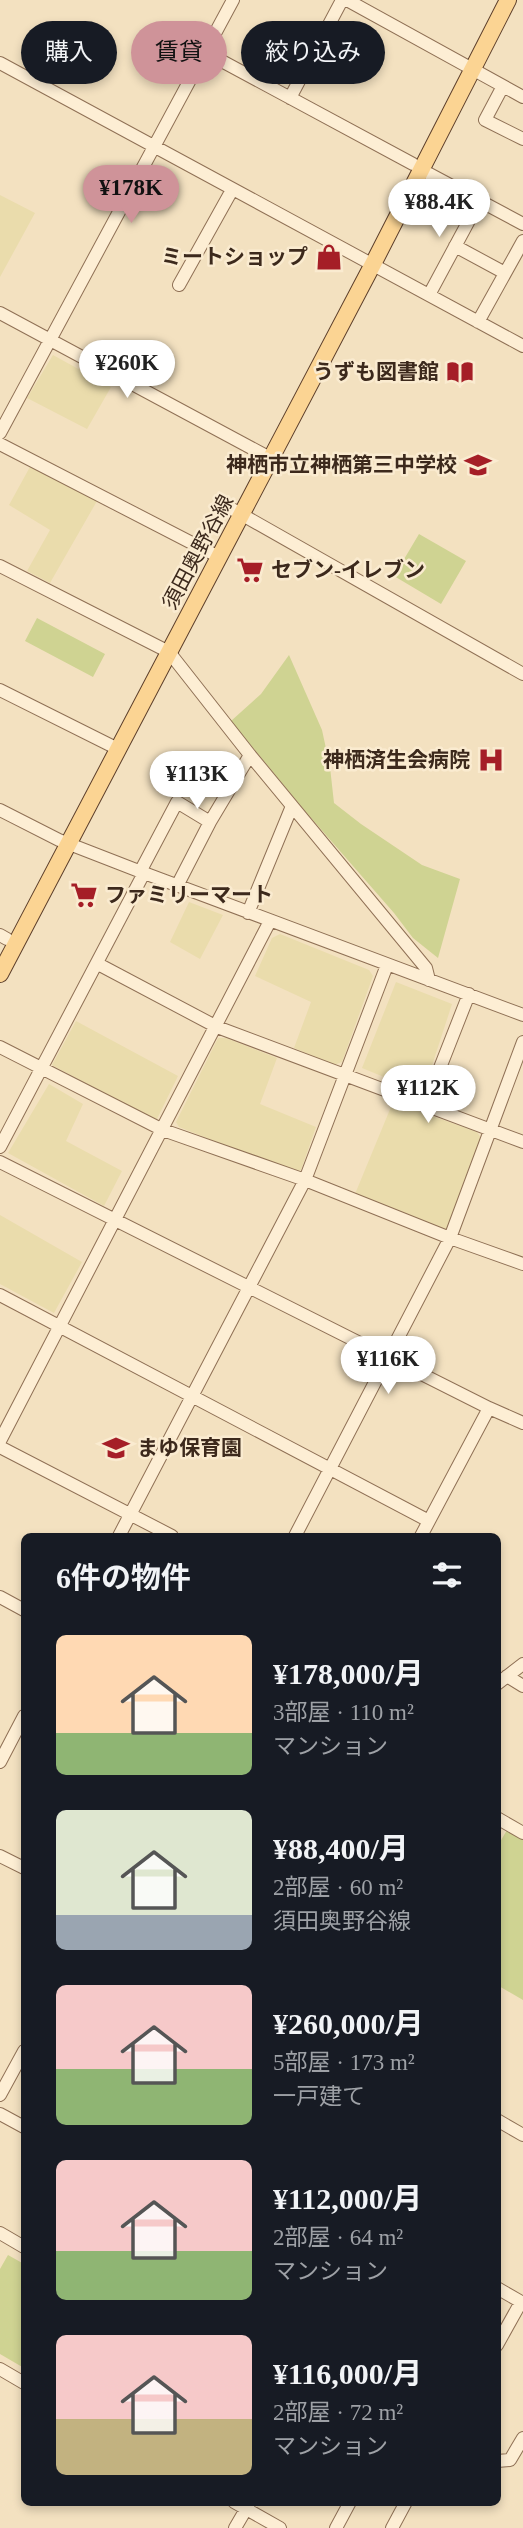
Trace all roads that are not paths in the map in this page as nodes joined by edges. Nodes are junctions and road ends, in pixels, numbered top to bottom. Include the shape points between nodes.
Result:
1 (233, 0) edge
2 (344, 0) edge
3 (498, 0) edge
4 (508, 0) edge
5 (222, 21) edge
6 (0, 63) edge
7 (227, 64) edge
8 (467, 67) junction
9 (188, 84) edge
10 (503, 86) junction
11 (523, 97) edge
12 (290, 98) junction
13 (523, 139) edge
14 (155, 147) junction
15 (417, 166) junction
16 (232, 190) junction
17 (480, 200) junction
18 (523, 224) edge
19 (523, 241) edge
20 (455, 246) junction
21 (368, 262) junction
22 (505, 273) junction
23 (179, 285) dead end
24 (429, 295) junction
25 (0, 313) edge
26 (478, 322) junction
27 (50, 340) junction
28 (523, 346) edge
29 (0, 433) edge
30 (0, 444) edge
31 (265, 456) junction
32 (237, 512) junction
33 (214, 555) junction
34 (0, 566) edge
35 (165, 649) junction
36 (523, 674) edge
37 (0, 690) edge
38 (114, 746) junction
39 (250, 755) junction
40 (292, 806) junction
41 (0, 810) edge
42 (210, 822) junction
43 (64, 842) junction
44 (142, 873) junction
45 (177, 886) junction
46 (247, 912) junction
47 (270, 921) junction
48 (2, 942) edge
49 (98, 964) junction
50 (387, 965) junction
51 (0, 974) edge
52 (429, 980) junction
53 (469, 994) junction
54 (523, 1015) edge
55 (217, 1027) junction
56 (523, 1042) edge
57 (0, 1047) edge
58 (42, 1068) junction
59 (345, 1076) junction
60 (425, 1106) junction
61 (163, 1130) junction
62 (490, 1130) junction
63 (523, 1142) edge
64 (0, 1147) edge
65 (0, 1162) edge
66 (305, 1180) junction
67 (117, 1220) junction
68 (450, 1238) junction
69 (523, 1264) edge
70 (249, 1286) junction
71 (0, 1296) edge
72 (60, 1327) junction
73 (389, 1358) junction
74 (192, 1396) junction
75 (489, 1408) junction
76 (523, 1423) edge
77 (0, 1441) edge
78 (0, 1447) edge
79 (331, 1469) junction
80 (130, 1514) junction
81 (429, 1521) junction
82 (120, 1533) edge
83 (166, 1533) edge
84 (297, 1533) edge
85 (423, 1533) edge
86 (0, 1597) edge
87 (21, 1608) edge
88 (523, 1664) edge
89 (502, 1680) edge
90 (523, 1686) edge
91 (21, 1722) edge
92 (0, 1762) edge
93 (501, 1820) edge
94 (523, 1833) edge
95 (0, 1856) edge
96 (21, 1866) edge
97 (21, 2056) edge
98 (0, 2095) edge
99 (0, 2114) edge
100 (501, 2122) edge
101 (21, 2125) edge
102 (523, 2135) edge
103 (0, 2233) edge
104 (21, 2245) edge
105 (501, 2290) edge
106 (522, 2303) edge
107 (501, 2338) edge
108 (0, 2370) edge
109 (21, 2381) edge
110 (523, 2438) edge
111 (501, 2461) edge
112 (248, 2506) edge
113 (348, 2506) edge
114 (404, 2506) edge
115 (235, 2528) edge
116 (280, 2528) edge
117 (336, 2528) edge
118 (392, 2528) edge

1 - 5 street
2 - 8 street
2 - 12 street
3 - 8 main road, 須田奥野谷線
4 - 8 main road, 須田奥野谷線
6 - 14 street
7 - 12 street
8 - 10 street
8 - 15 main road, 須田奥野谷線
9 - 14 street
10 - 11 street
10 - 13 street via 485,120
12 - 15 street
14 - 16 street
14 - 27 street
15 - 17 street
15 - 21 main road, 須田奥野谷線
16 - 21 street
16 - 23 street
17 - 18 street
17 - 20 street
19 - 22 street
20 - 22 street
20 - 24 street
21 - 24 street
21 - 31 main road, 須田奥野谷線
22 - 26 street
24 - 26 street
25 - 27 street
26 - 28 street
27 - 29 street
27 - 31 street
30 - 33 street
31 - 32 main road, 須田奥野谷線
32 - 33 main road, 須田奥野谷線
32 - 36 street
33 - 35 main road, 須田奥野谷線
34 - 35 street
35 - 38 main road, 須田奥野谷線
35 - 39 street
37 - 38 street
38 - 43 main road, 須田奥野谷線
39 - 40 street
39 - 42 street
40 - 46 street
40 - 52 street via 425,968
41 - 43 street
42 - 44 street via 177,803
42 - 45 street
43 - 44 street
43 - 48 main road, 須田奥野谷線
43 - 51 main road, 須田奥野谷線
44 - 45 street
44 - 49 street
45 - 46 street
46 - 47 street
47 - 50 street
47 - 55 street
49 - 55 street
49 - 58 street
50 - 52 street
50 - 59 street
52 - 53 street
53 - 54 street
53 - 60 street
55 - 59 street
55 - 61 street
56 - 62 street
57 - 58 street
58 - 61 street
58 - 64 street
59 - 60 street
59 - 66 street
60 - 62 street
61 - 66 street
61 - 67 street
62 - 63 street
62 - 68 street
65 - 67 street
66 - 68 street
66 - 70 street
67 - 70 street
67 - 72 street
68 - 69 street
68 - 73 street
70 - 73 street
70 - 74 street
71 - 72 street
72 - 74 street
72 - 77 street
73 - 75 street
73 - 79 street
74 - 79 street
74 - 80 street
75 - 76 street
75 - 81 street
78 - 80 street
79 - 81 street
79 - 84 street
80 - 82 street
80 - 83 street
81 - 85 street
86 - 87 street
88 - 89 street
89 - 90 street
91 - 92 street
93 - 94 street
95 - 96 street
97 - 98 street
99 - 101 street
100 - 102 street
103 - 104 street
105 - 106 street
106 - 107 street
108 - 109 street
110 - 111 street via 510,2460
112 - 115 street
112 - 116 street
113 - 117 street
114 - 118 street

